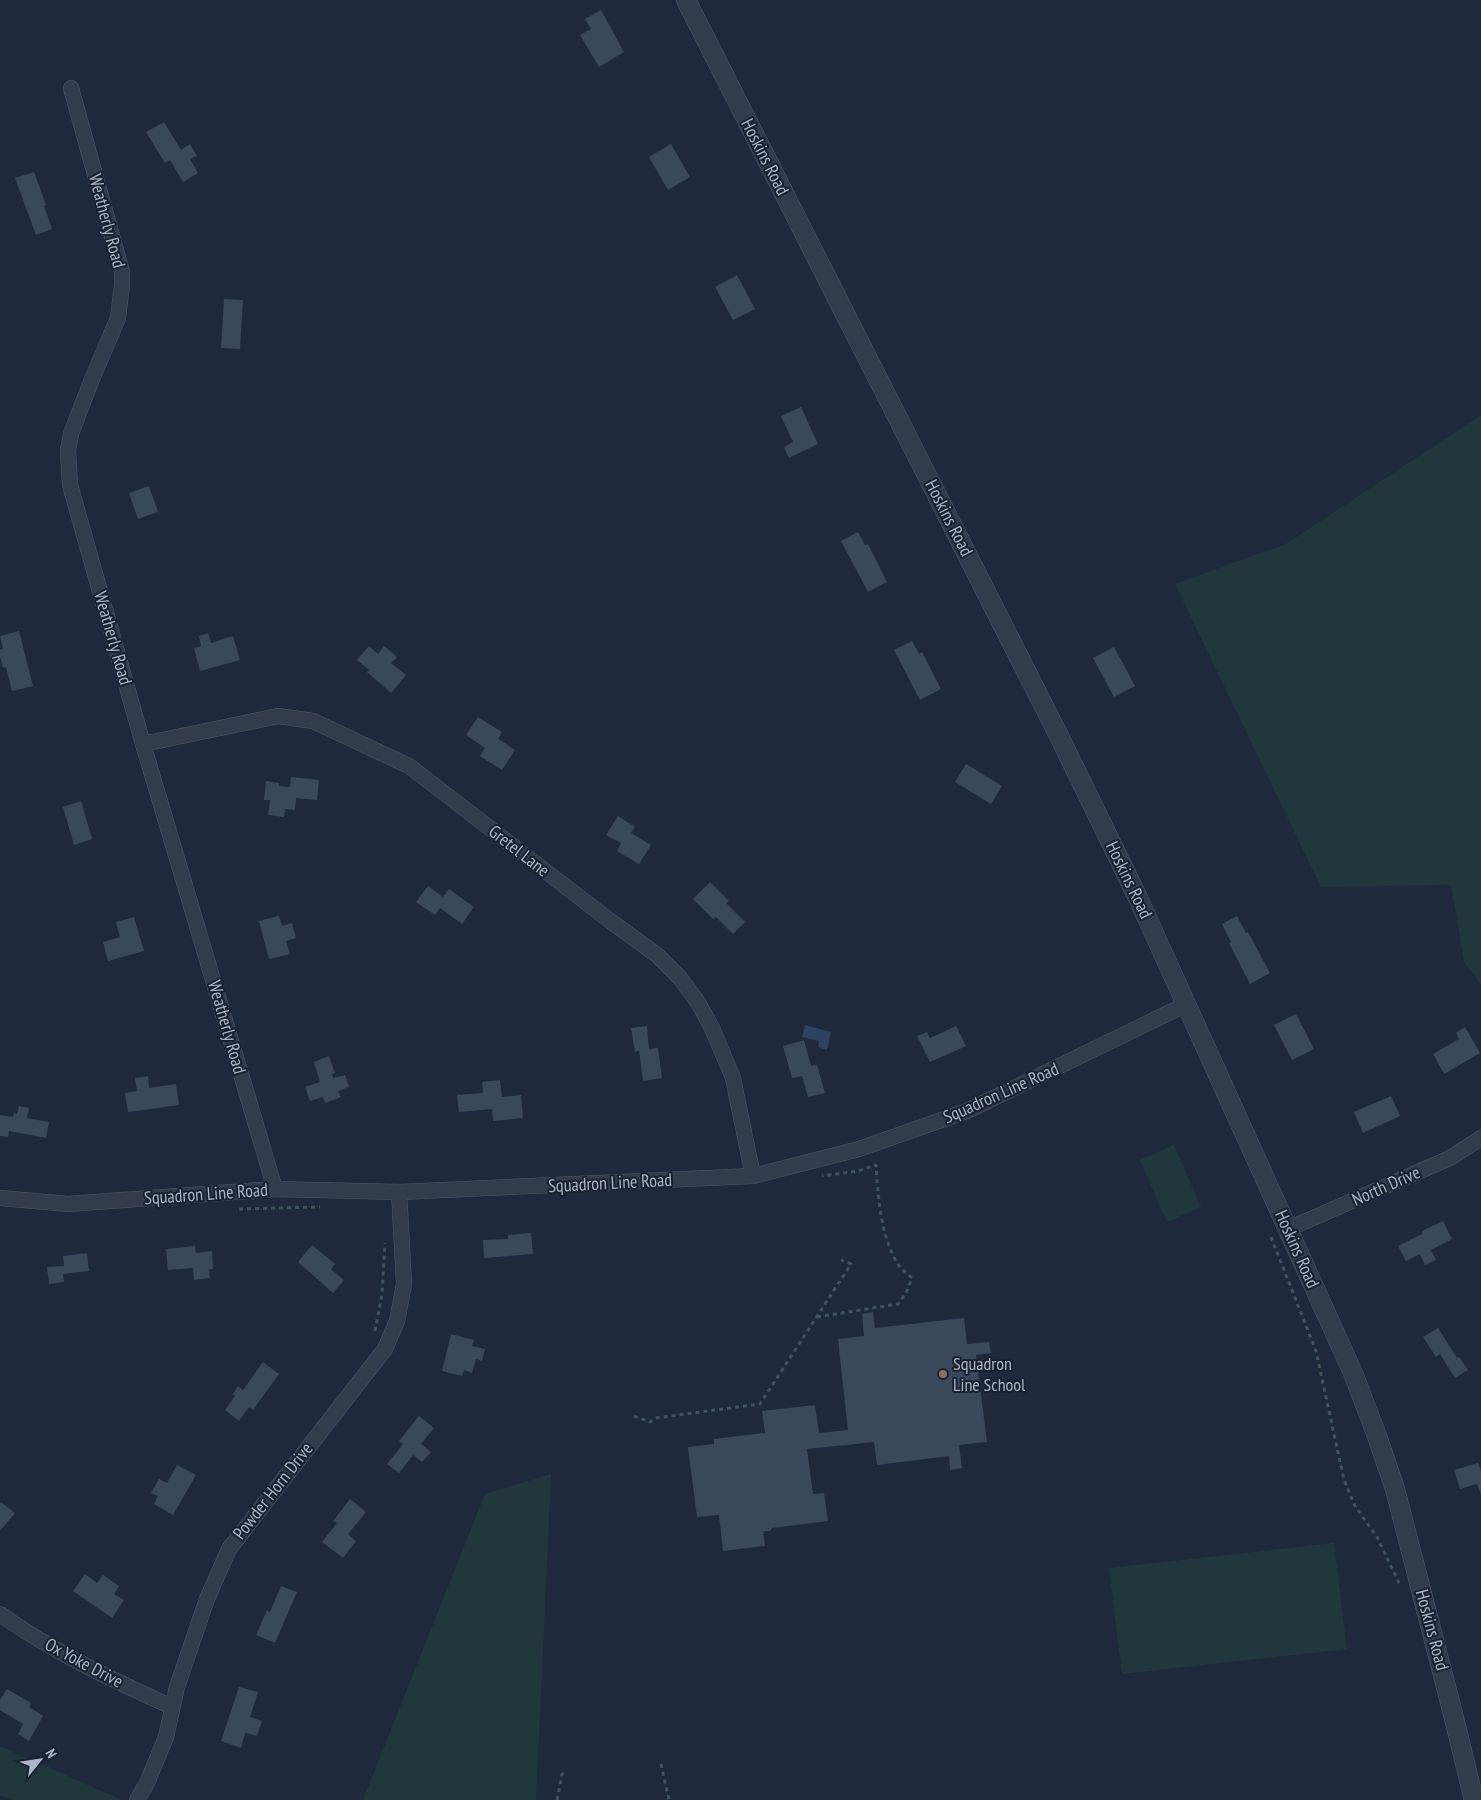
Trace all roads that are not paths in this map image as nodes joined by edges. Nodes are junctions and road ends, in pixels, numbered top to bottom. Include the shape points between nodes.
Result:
1 (686, 0) edge
2 (71, 88) dead end
3 (143, 744) junction
4 (1187, 1004) junction
5 (1481, 1138) edge
6 (753, 1176) junction
7 (275, 1189) junction
8 (399, 1192) junction
9 (0, 1198) edge
10 (1288, 1229) junction
11 (0, 1614) edge
12 (172, 1707) junction
13 (137, 1800) edge
14 (1474, 1800) edge

1 - 4 street, Hoskins Road via 1059,736
2 - 3 street, Weatherly Road via 122,272 122,285 118,318 72,434 68,468 70,486
3 - 6 street, Gretel Lane via 278,716 313,721 409,766 657,954 680,978 712,1028 733,1078
3 - 7 street, Weatherly Road
4 - 6 street, Squadron Line Road via 967,1111 859,1149
4 - 10 street, Hoskins Road
5 - 10 street, North Drive via 1450,1158
6 - 8 street, Squadron Line Road
7 - 8 street, Squadron Line Road
7 - 9 street, Squadron Line Road via 68,1204
8 - 12 street, Powder Horn Drive via 404,1284 397,1321 385,1349 229,1549 208,1599
10 - 14 street, Hoskins Road via 1353,1373 1392,1480
11 - 12 street, Ox Yoke Drive via 26,1632 107,1676
12 - 13 street, Powder Horn Drive via 166,1737

